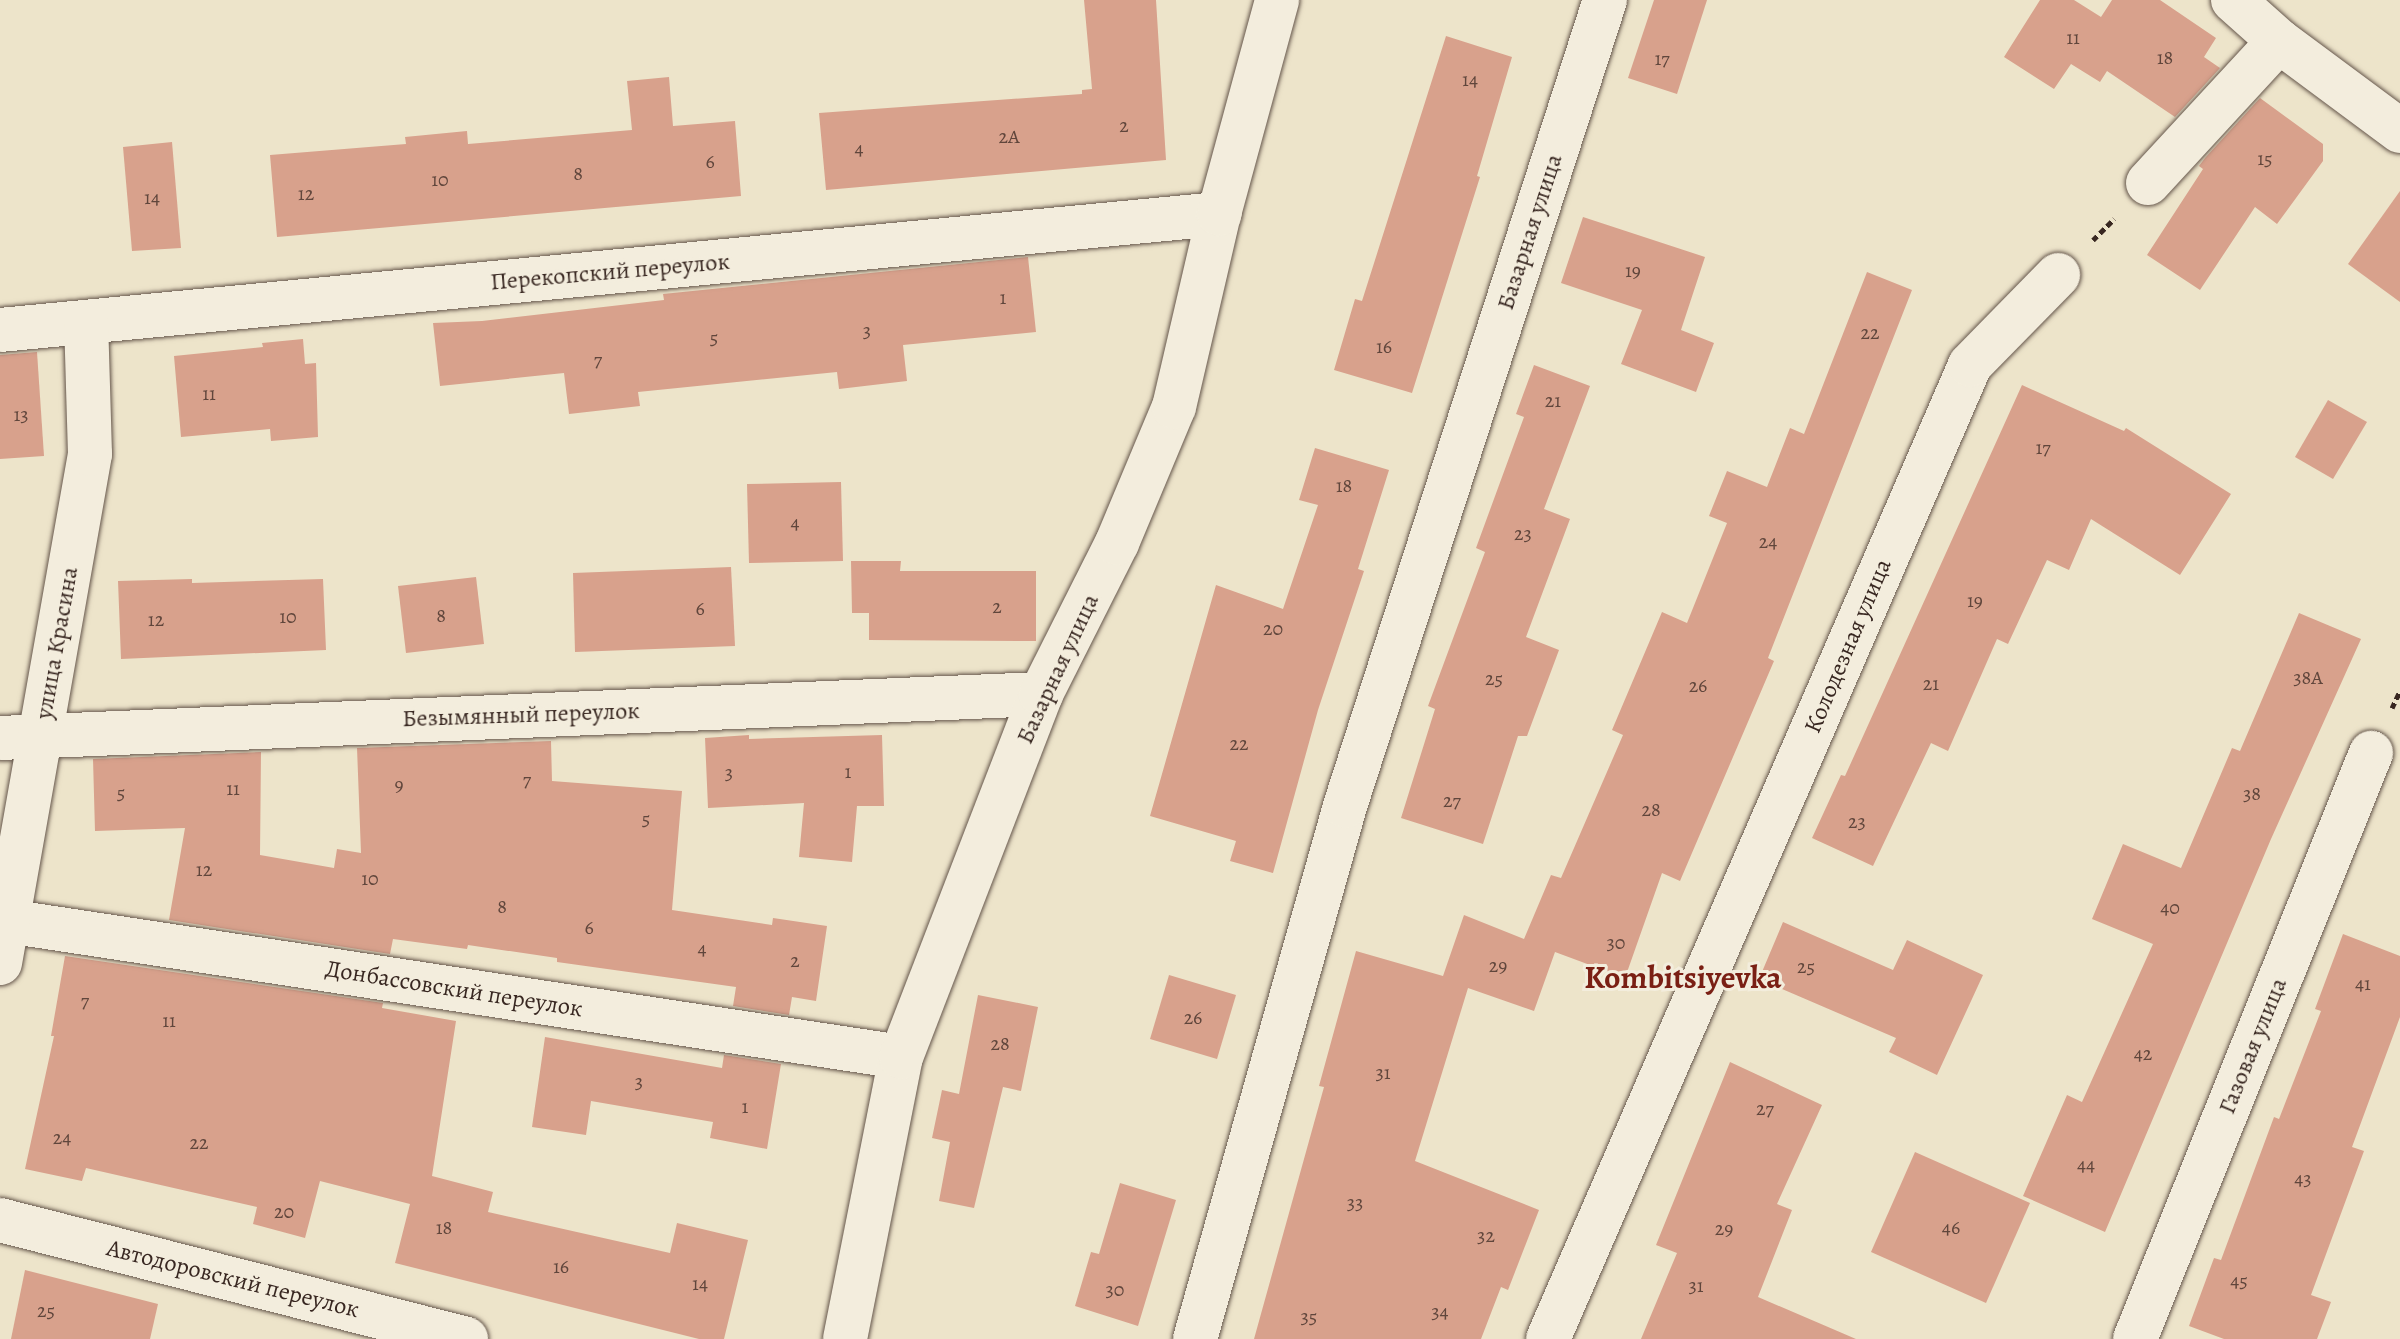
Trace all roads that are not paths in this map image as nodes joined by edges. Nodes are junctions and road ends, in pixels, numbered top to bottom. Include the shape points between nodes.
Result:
1 (1277, 0) edge
2 (1605, 0) edge
3 (2233, 0) edge
4 (2279, 41) junction
5 (2400, 131) edge
6 (2148, 183) road end
7 (1219, 214) junction
8 (2058, 275) road end
9 (86, 322) junction
10 (0, 330) edge
11 (1041, 694) junction
12 (20, 736) edge
13 (2371, 753) dead end
14 (4, 942) edge
15 (901, 1057) junction
16 (0, 1220) edge
17 (466, 1339) edge
18 (845, 1339) edge
19 (1195, 1339) edge
20 (1548, 1339) edge
21 (2135, 1339) edge

1 - 7 street, Базарная улица
2 - 19 street, Базарная улица via 1345,806
3 - 4 street
4 - 5 street
4 - 6 street
7 - 9 street, Перекопский переулок
7 - 11 street, Базарная улица via 1174,407 1117,543
8 - 20 street, Колодезная улица via 1970,365
9 - 10 street, Перекопский переулок
9 - 12 street, улица Красина via 90,454
11 - 12 street, Безымянный переулок
11 - 15 street, Базарная улица
12 - 14 street, улица Красина
13 - 21 street, Газовая улица
14 - 15 street, Донбассовский переулок
15 - 18 street, Базарная улица
16 - 17 street, Автодоровский переулок

